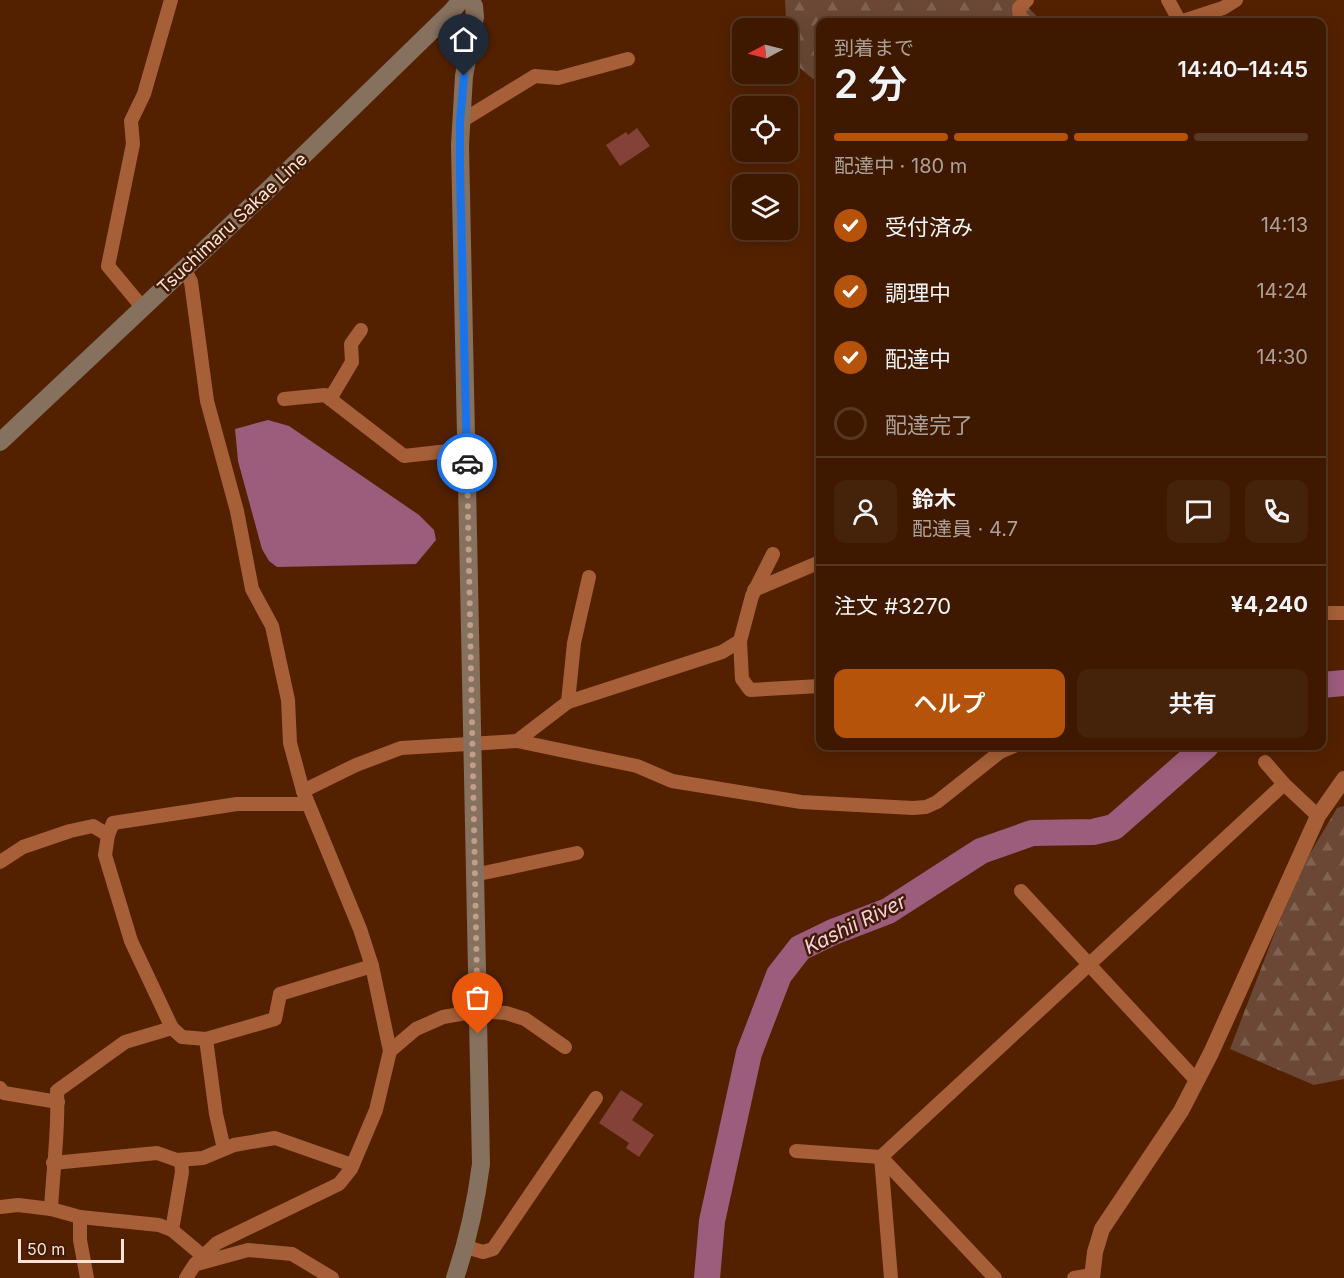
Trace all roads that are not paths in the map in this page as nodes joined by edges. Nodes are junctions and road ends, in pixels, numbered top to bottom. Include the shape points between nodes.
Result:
1 (171, 0) edge
2 (461, 0) edge
3 (470, 0) edge
4 (1027, 0) edge
5 (1168, 0) edge
6 (1236, 0) edge
7 (1021, 18) edge
8 (1178, 18) edge
9 (1192, 18) edge
10 (628, 59) dead end
11 (460, 122) junction
12 (184, 268) junction
13 (142, 307) junction
14 (361, 330) dead end
15 (284, 399) dead end
16 (330, 399) junction
17 (0, 442) edge
18 (466, 449) junction
19 (773, 554) dead end
20 (816, 564) edge
21 (590, 577) dead end
22 (754, 590) junction
23 (740, 641) junction
24 (816, 686) edge
25 (568, 702) junction
26 (517, 741) junction
27 (471, 743) junction
28 (1005, 750) edge
29 (1265, 762) dead end
30 (1344, 779) edge
31 (1284, 784) junction
32 (305, 797) junction
33 (1318, 816) junction
34 (108, 835) junction
35 (577, 853) dead end
36 (0, 862) edge
37 (474, 875) junction
38 (1021, 891) dead end
39 (1090, 964) junction
40 (372, 966) junction
41 (478, 1011) junction
42 (172, 1028) junction
43 (206, 1039) junction
44 (565, 1047) dead end
45 (390, 1051) junction
46 (1197, 1081) junction
47 (0, 1088) edge
48 (596, 1098) dead end
49 (58, 1102) junction
50 (224, 1149) junction
51 (796, 1151) dead end
52 (881, 1157) junction
53 (181, 1160) junction
54 (53, 1163) junction
55 (352, 1165) junction
56 (0, 1207) edge
57 (51, 1209) junction
58 (80, 1217) junction
59 (172, 1230) junction
60 (466, 1247) junction
61 (199, 1260) junction
62 (1092, 1276) edge
63 (87, 1278) edge
64 (186, 1278) edge
65 (332, 1278) edge
66 (456, 1278) edge
67 (891, 1278) edge
68 (995, 1278) edge
69 (1074, 1278) edge

1 - 13 street via 144,94 130,121 134,144 108,266
2 - 12 main road, Tsuchimaru Sakae Line
3 - 11 main road via 475,17
4 - 7 street via 1019,8
5 - 8 street
6 - 9 street
10 - 11 street via 558,78 535,76
11 - 18 main road
12 - 13 main road, Tsuchimaru Sakae Line
12 - 32 street via 191,282 207,401 237,511 252,589 272,626 288,700 290,743
13 - 17 main road, Tsuchimaru Sakae Line
14 - 16 street via 351,344 352,362
15 - 16 street via 325,395
16 - 18 street via 404,456
18 - 27 main road
19 - 22 street
20 - 22 street
21 - 25 street via 573,643
22 - 23 street
23 - 24 street via 742,679 750,690
23 - 25 street via 722,652
25 - 26 street
26 - 27 street
26 - 28 street via 637,766 672,781 801,802 914,808 937,802
27 - 32 street via 401,748 356,765
27 - 37 main road
29 - 31 street
30 - 33 street
31 - 33 street
31 - 39 street
32 - 34 street via 113,823
32 - 40 street
33 - 46 street
34 - 36 street via 93,826 70,831 23,847
34 - 42 street via 105,855 131,941
35 - 37 street
37 - 41 main road
38 - 39 street
39 - 46 street
39 - 52 street
40 - 43 street via 280,994 275,1019
40 - 45 street
41 - 44 street via 525,1019
41 - 45 street via 442,1017 416,1029
41 - 60 main road via 481,1164
42 - 43 street via 182,1037
42 - 49 street via 125,1042 57,1091
43 - 50 street
45 - 55 street via 376,1110
46 - 62 street via 1182,1111 1102,1229
47 - 49 street via 4,1093
48 - 60 street via 493,1249 483,1252
49 - 54 street
50 - 53 street via 203,1158
50 - 55 street via 275,1138
51 - 52 street
52 - 67 street
52 - 68 street
53 - 54 street via 157,1153
53 - 59 street
54 - 57 street
55 - 61 street via 339,1184 217,1243
56 - 57 street
57 - 58 street
58 - 59 street via 159,1225
58 - 63 street
59 - 61 street
60 - 66 main road
61 - 64 street
61 - 65 street via 248,1250 292,1254
62 - 69 street

